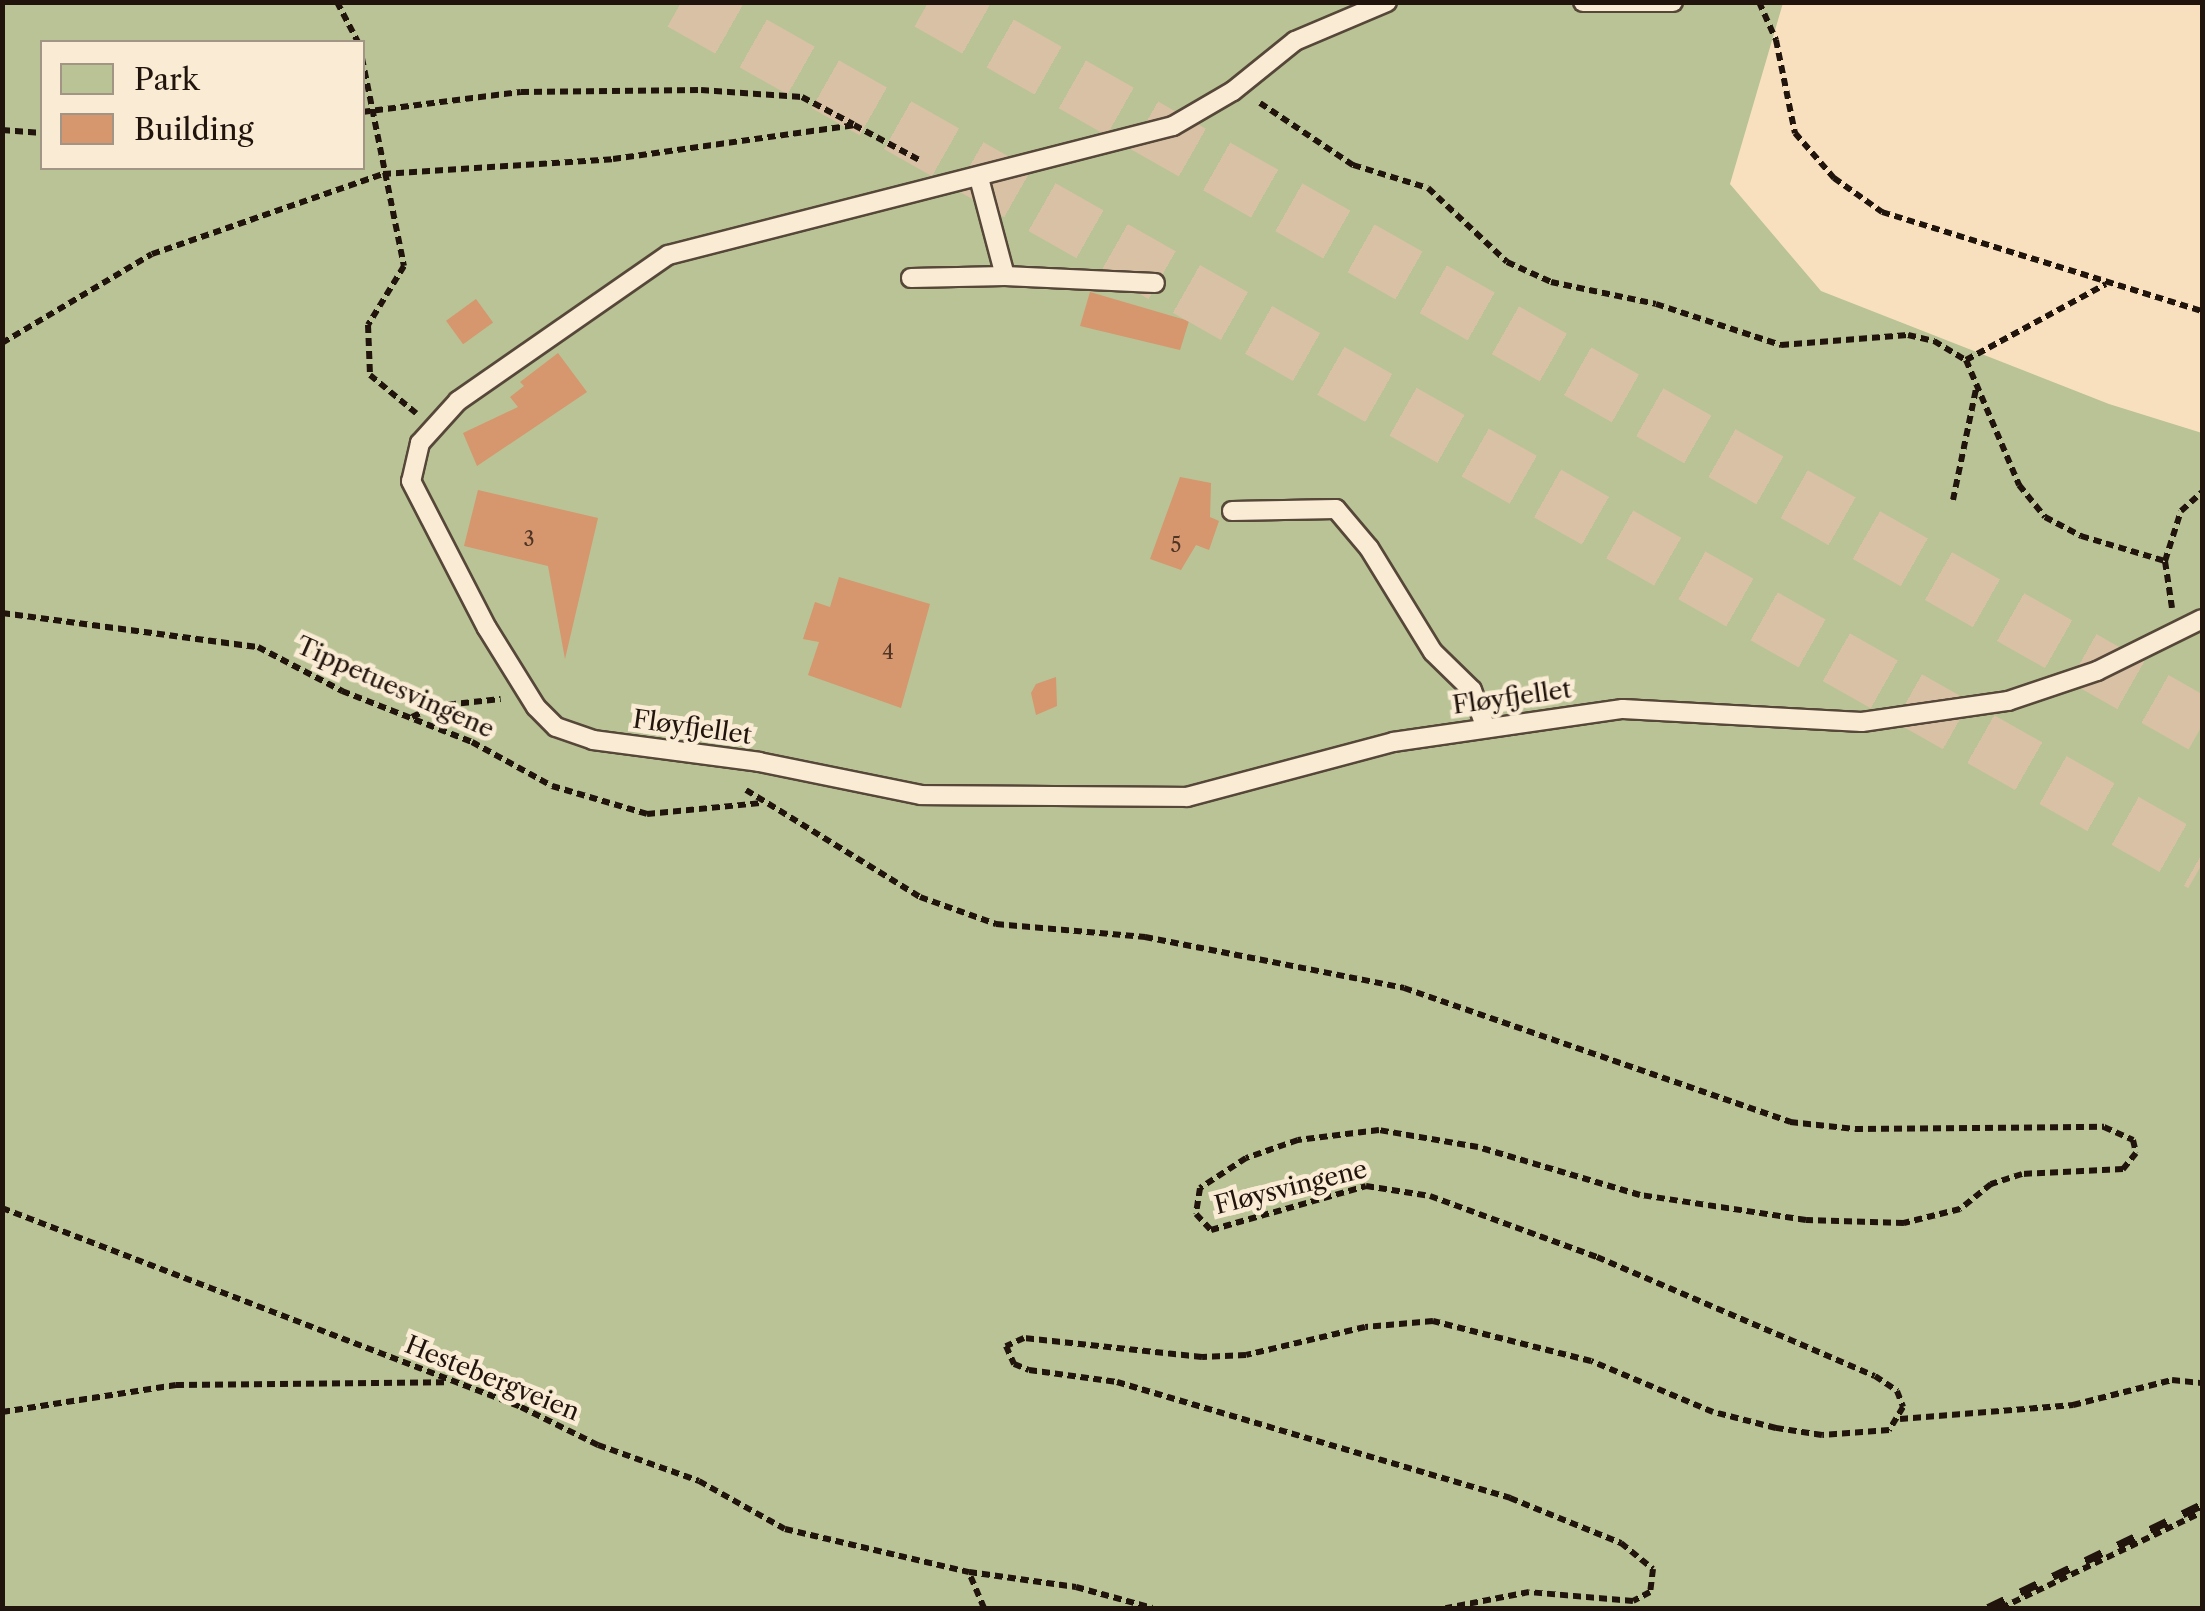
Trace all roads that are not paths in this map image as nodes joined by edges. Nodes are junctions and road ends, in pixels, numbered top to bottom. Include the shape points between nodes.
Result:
1 (1387, 2) edge
2 (1583, 2) edge
3 (1673, 2) edge
4 (971, 181) junction
5 (1005, 276) junction
6 (911, 278) dead end
7 (1155, 283) dead end
8 (1232, 512) dead end
9 (2202, 619) edge
10 (1485, 726) junction

1 - 4 lane, Fløyfjellet via 1295,41 1173,126
2 - 3 lane
4 - 5 lane
4 - 10 lane, Fløyfjellet via 668,255 434,425 416,453 411,481 518,682 556,727 592,740 759,762 937,796 1187,796 1330,756
5 - 6 lane
5 - 7 lane
8 - 10 lane via 1336,509 1369,548 1433,652 1472,690
9 - 10 lane, Fløyfjellet via 2055,688 1962,708 1862,722 1671,706

